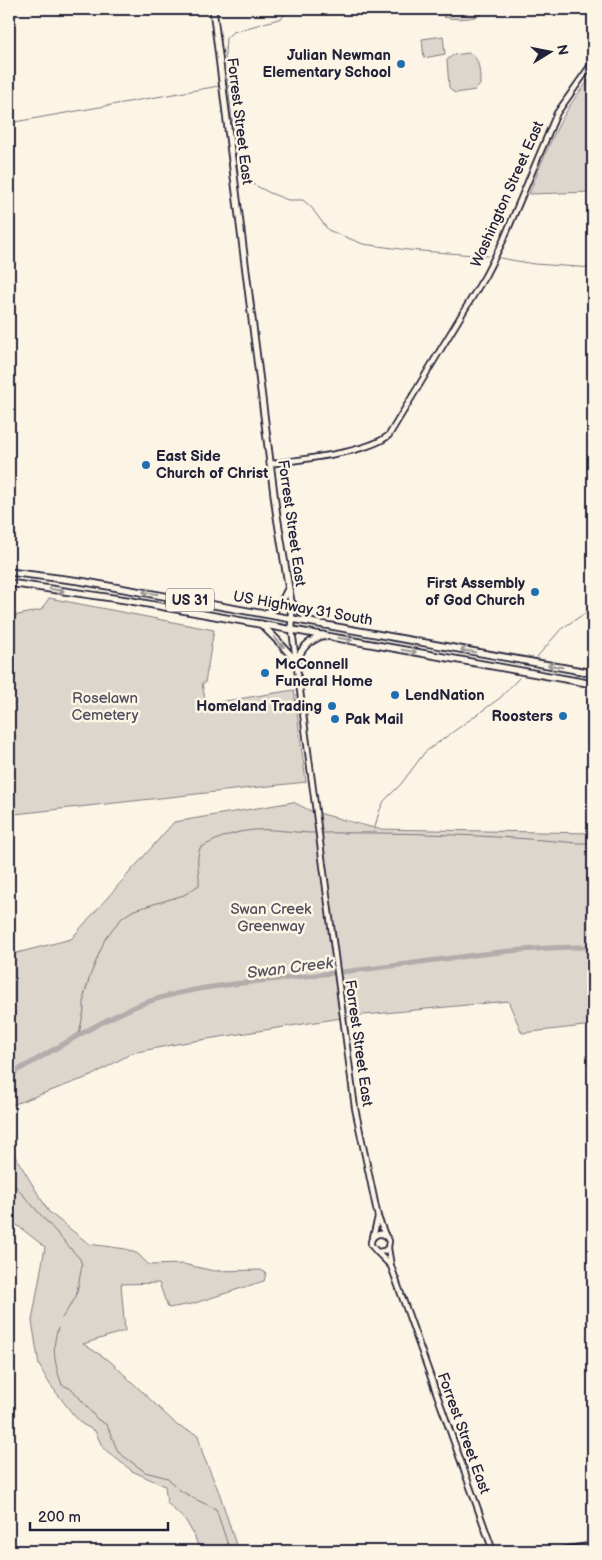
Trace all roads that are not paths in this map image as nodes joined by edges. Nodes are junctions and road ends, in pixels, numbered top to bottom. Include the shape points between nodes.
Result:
1 (213, 9) edge
2 (593, 62) edge
3 (271, 464) junction
4 (9, 572) edge
5 (9, 584) edge
6 (288, 589) junction
7 (291, 602) junction
8 (262, 613) junction
9 (292, 619) junction
10 (313, 623) junction
11 (260, 624) junction
12 (292, 630) junction
13 (323, 635) junction
14 (296, 661) junction
15 (593, 673) edge
16 (593, 684) edge
17 (378, 1217) junction
18 (385, 1235) junction
19 (373, 1237) junction
20 (388, 1248) junction
21 (377, 1252) junction
22 (391, 1266) junction
23 (593, 1547) edge
24 (493, 1551) edge
25 (564, 1551) edge

1 - 3 main road, Forrest Street East
2 - 3 street, Washington Street East via 557,113 485,276 389,435 370,446
3 - 6 main road, Forrest Street East
8 -> 4 main road, US Highway 31 South / US 31
5 -> 11 main road, US Highway 31 South / US 31 via 126,600
6 - 7 main road, Forrest Street East
6 - 8 main road via 277,608
7 - 9 main road, Forrest Street East
7 - 10 main road
8 - 9 main road, US Highway 31 South / US 31
9 - 10 main road, US Highway 31 South / US 31
9 - 12 main road, Forrest Street East
15 -> 10 main road, US Highway 31 South / US 31
11 - 12 main road, US Highway 31 South / US 31
11 -> 14 main road
12 - 13 main road, US Highway 31 South / US 31
12 - 14 street, Forrest Street East
13 - 14 main road via 307,643
13 -> 16 main road, US Highway 31 South / US 31
14 - 17 street, Forrest Street East via 355,1108
17 - 18 street, Forrest Street East
17 - 19 street, Forrest Street East
18 - 19 street
18 - 20 street via 389,1241
19 - 21 street via 371,1245
20 - 21 street
20 - 22 street, Forrest Street East
21 - 22 street, Forrest Street East
22 - 24 street, Forrest Street East
23 - 25 highway

